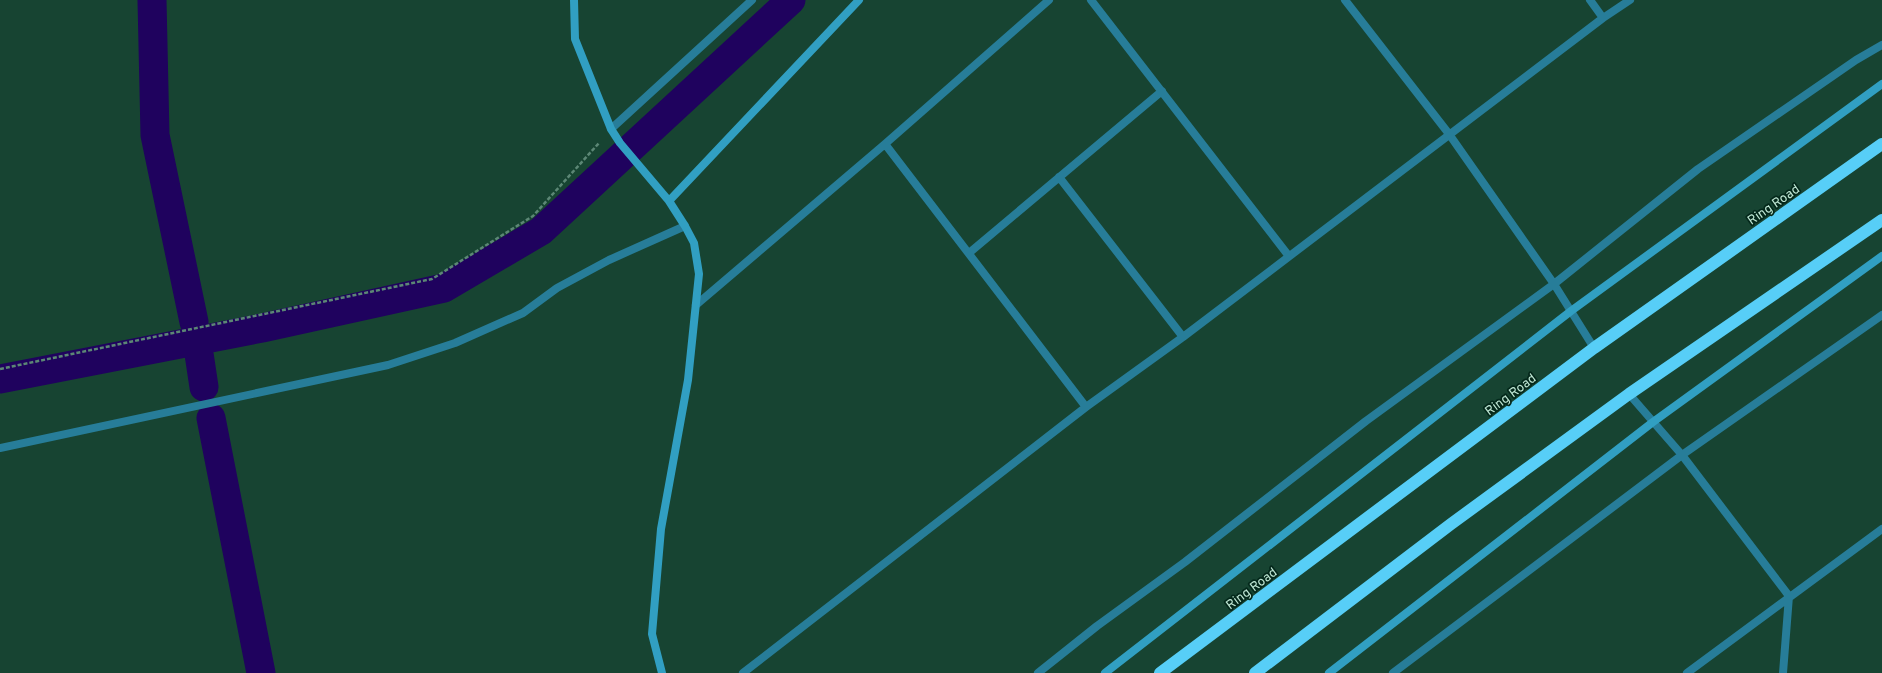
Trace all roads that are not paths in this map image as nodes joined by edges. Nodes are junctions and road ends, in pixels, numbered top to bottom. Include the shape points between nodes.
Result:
1 (574, 0) edge
2 (752, 0) edge
3 (859, 0) edge
4 (1049, 0) edge
5 (1091, 0) edge
6 (1345, 0) edge
7 (1590, 0) edge
8 (1630, 0) edge
9 (1603, 18) junction
10 (1882, 45) edge
11 (1882, 84) edge
12 (1162, 91) junction
13 (611, 129) junction
14 (1449, 134) junction
15 (885, 144) junction
16 (1882, 144) edge
17 (1059, 177) junction
18 (669, 201) junction
19 (1882, 220) edge
20 (685, 226) junction
21 (969, 254) junction
22 (1288, 255) junction
23 (1882, 256) edge
24 (1554, 284) junction
25 (696, 304) junction
26 (1571, 311) junction
27 (1882, 315) edge
28 (1183, 337) junction
29 (1594, 348) junction
30 (1629, 394) junction
31 (1086, 407) junction
32 (1653, 422) junction
33 (0, 448) edge
34 (1682, 455) junction
35 (1882, 529) edge
36 (1790, 596) junction
37 (662, 673) edge
38 (742, 673) edge
39 (1038, 673) edge
40 (1105, 673) edge
41 (1160, 673) edge
42 (1255, 673) edge
43 (1329, 673) edge
44 (1393, 673) edge
45 (1687, 673) edge
46 (1783, 673) edge

1 - 13 street via 575,39
2 - 13 street
3 - 18 street
4 - 15 street
5 - 12 street
6 - 14 street
7 - 9 street
8 - 9 street
9 - 14 street
10 - 24 street via 1856,60 1698,169
11 - 26 street
12 - 17 street
12 - 22 street
13 - 18 street
14 - 22 street
14 - 24 street
15 - 21 street
15 - 25 street
16 - 29 highway, Ring Road
17 - 21 street
17 - 28 street
18 - 20 street
19 - 30 highway
20 - 25 street via 694,243 699,274
20 - 33 street via 609,260 558,288 523,313 440,348 388,365
21 - 31 street
22 - 28 street
23 - 32 street
24 - 26 street
24 - 39 street via 1366,421
25 - 37 street via 688,380 661,529 652,634
26 - 29 street
26 - 40 street
27 - 34 street
28 - 31 street
29 - 41 highway, Ring Road
30 - 32 street
30 - 42 highway via 1451,524
31 - 38 street
32 - 34 street
32 - 43 street
34 - 36 street
34 - 44 street
35 - 36 street
36 - 45 street
36 - 46 street

